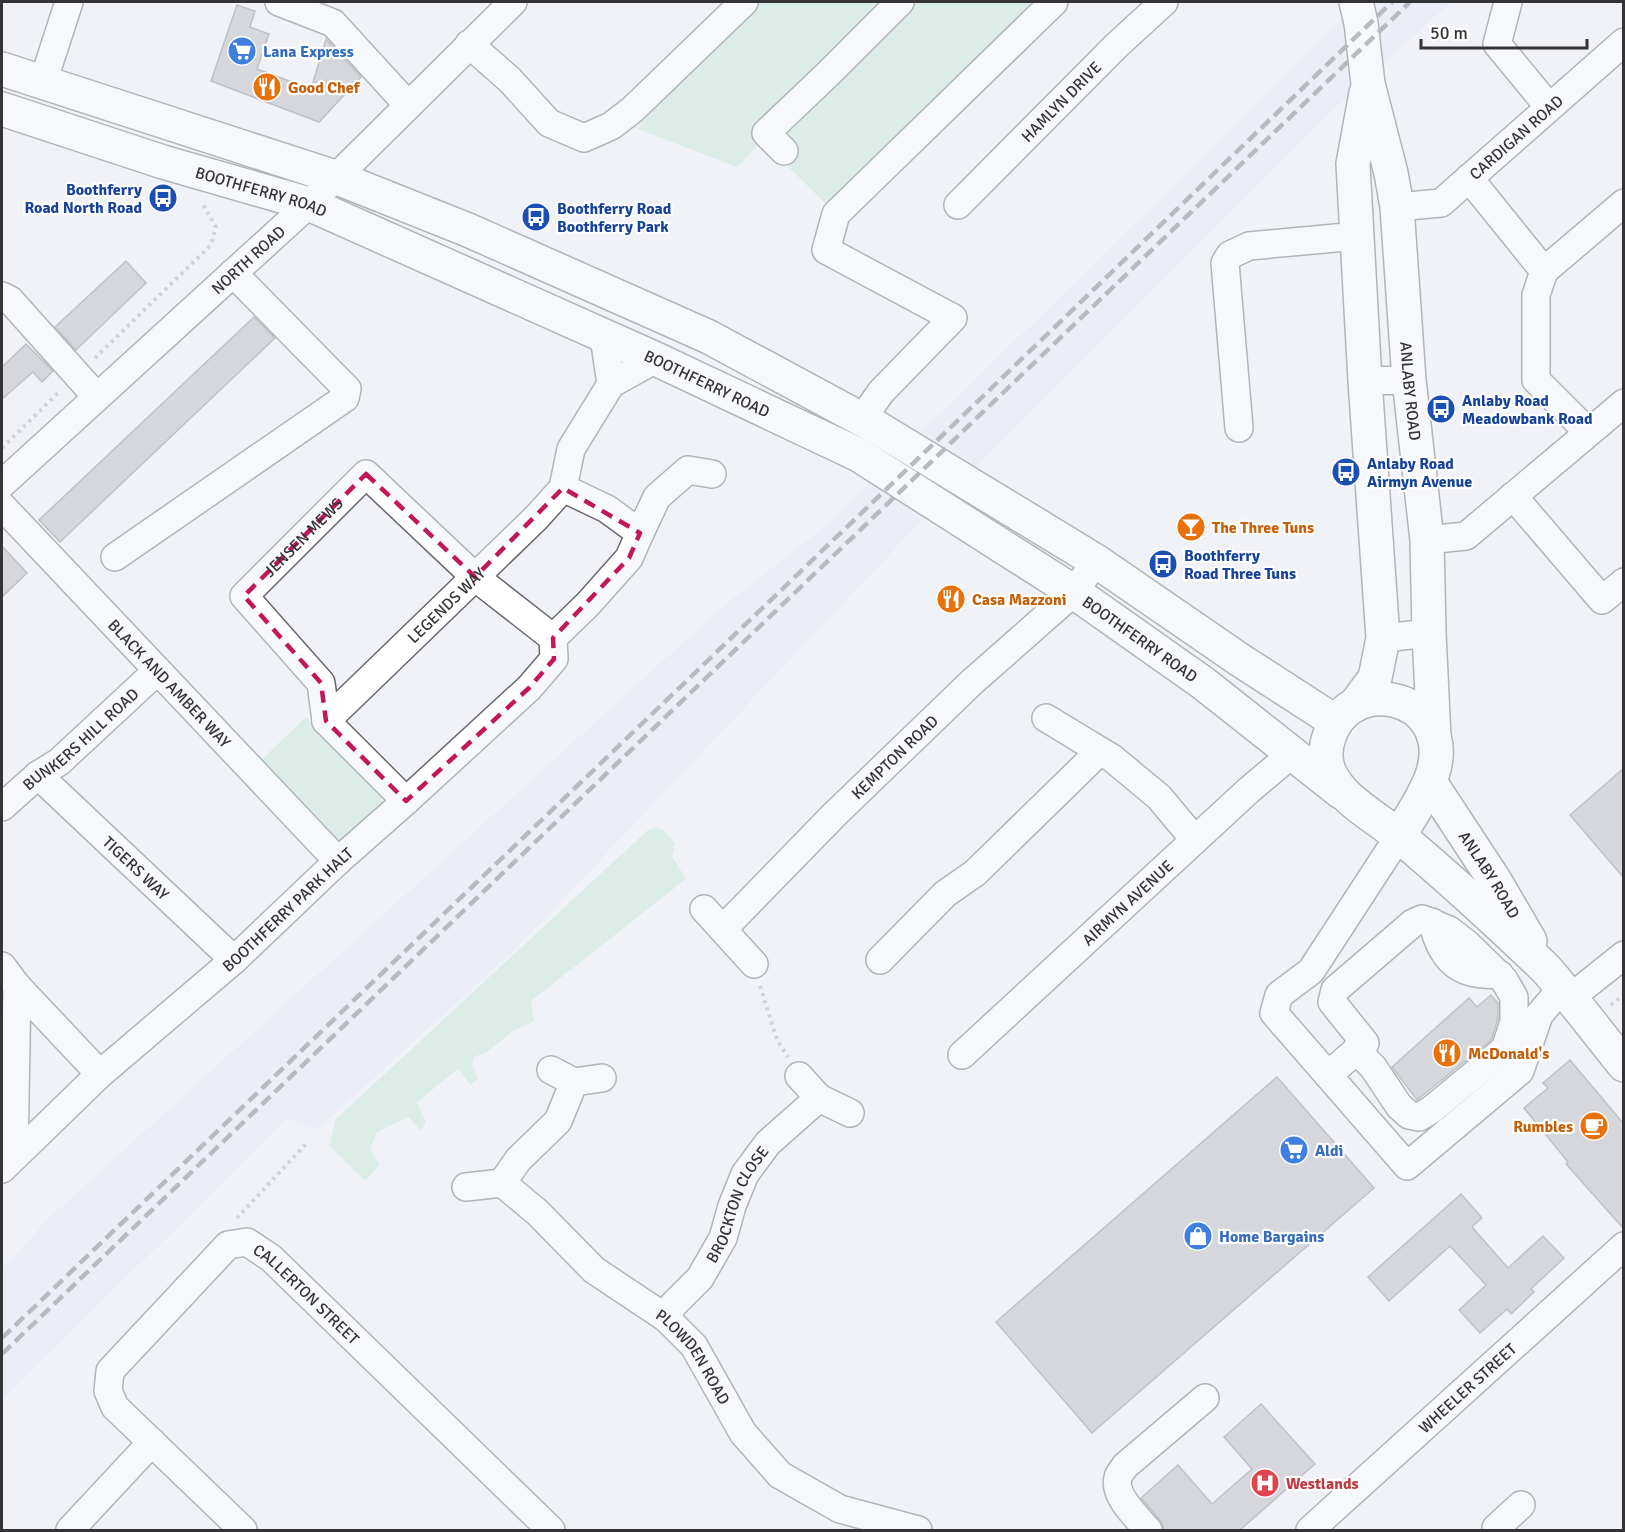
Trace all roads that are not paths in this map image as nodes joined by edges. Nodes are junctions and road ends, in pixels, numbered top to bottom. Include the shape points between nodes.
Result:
1 (69, 2) edge
2 (513, 2) edge
3 (744, 2) edge
4 (900, 2) edge
5 (1054, 2) edge
6 (1164, 2) edge
7 (1508, 2) edge
8 (288, 3) edge
9 (1360, 8) edge
10 (1623, 42) edge
11 (469, 44) junction
12 (2, 69) edge
13 (43, 82) junction
14 (1368, 84) junction
15 (408, 105) junction
16 (1549, 107) junction
17 (2, 109) edge
18 (784, 151) dead end
19 (335, 177) junction
20 (1469, 178) junction
21 (1623, 203) edge
22 (309, 204) junction
23 (958, 205) dead end
24 (1397, 207) junction
25 (1358, 236) junction
26 (1544, 271) junction
27 (233, 273) junction
28 (2, 296) edge
29 (604, 337) junction
30 (656, 359) junction
31 (1409, 380) junction
32 (1365, 381) junction
33 (611, 384) junction
34 (96, 396) junction
35 (1623, 404) edge
36 (862, 420) junction
37 (1239, 428) dead end
38 (1588, 432) junction
39 (716, 477) dead end
40 (2, 484) edge
41 (562, 488) junction
42 (1513, 496) junction
43 (2, 506) edge
44 (640, 533) junction
45 (1426, 540) junction
46 (115, 557) dead end
47 (1095, 561) junction
48 (475, 577) junction
49 (1623, 582) edge
50 (1074, 592) junction
51 (1429, 633) junction
52 (552, 638) junction
53 (1383, 638) junction
54 (158, 671) junction
55 (1345, 714) junction
56 (1046, 718) dead end
57 (327, 722) junction
58 (1434, 737) junction
59 (1100, 751) junction
60 (1293, 753) junction
61 (38, 775) junction
62 (1430, 782) junction
63 (1350, 799) junction
64 (406, 801) junction
65 (2, 807) edge
66 (1399, 836) junction
67 (1195, 840) junction
68 (338, 861) junction
69 (704, 909) dead end
70 (723, 929) junction
71 (1623, 955) edge
72 (234, 960) junction
73 (880, 960) dead end
74 (754, 964) road end
75 (9, 976) edge
76 (1559, 985) junction
77 (1360, 1047) junction
78 (962, 1054) dead end
79 (1623, 1065) edge
80 (100, 1074) junction
81 (1328, 1075) junction
82 (799, 1076) road end
83 (602, 1078) dead end
84 (819, 1098) junction
85 (850, 1113) dead end
86 (8, 1163) edge
87 (502, 1183) junction
88 (466, 1187) dead end
89 (1623, 1246) edge
90 (666, 1318) junction
91 (1205, 1398) dead end
92 (152, 1442) junction
93 (1521, 1505) dead end
94 (1492, 1523) edge
95 (70, 1530) edge
96 (243, 1530) edge
97 (551, 1530) edge
98 (918, 1530) edge
99 (1149, 1530) edge
100 (1310, 1530) edge

1 - 13 street
2 - 11 street, NORTH ROAD
3 - 11 street via 632,110 611,126 584,138 549,123 510,80
4 - 18 street via 766,133
5 - 36 street via 836,214 826,250 953,318 881,392
6 - 23 street, HAMLYN DRIVE
7 - 16 street via 1497,44
8 - 15 street via 333,23
9 - 14 main road, ANLABY ROAD
10 - 16 street, CARDIGAN ROAD
11 - 15 street, NORTH ROAD
12 - 13 main road
13 - 19 main road
14 - 24 main road, ANLABY ROAD
14 - 25 main road, ANLABY ROAD via 1353,164
15 - 19 street, NORTH ROAD
16 - 20 street, CARDIGAN ROAD
17 - 22 main road, BOOTHFERRY ROAD via 163,162
19 - 22 street, NORTH ROAD
19 - 36 main road via 468,230 709,337
20 - 24 street, CARDIGAN ROAD via 1441,203
20 - 26 street
21 - 26 street
22 - 27 street, NORTH ROAD
22 - 29 main road, BOOTHFERRY ROAD
24 - 31 main road, ANLABY ROAD
25 - 32 main road, ANLABY ROAD
25 - 37 street via 1249,246 1230,255 1225,263
26 - 38 street via 1536,295 1536,380
27 - 34 street, NORTH ROAD
27 - 46 street via 347,388 345,398
28 - 34 street via 10,300
29 - 30 main road, BOOTHFERRY ROAD
29 - 33 street
30 - 33 street, LEGENDS WAY
30 - 50 main road, BOOTHFERRY ROAD via 859,455
31 - 32 street
31 - 45 main road, ANLABY ROAD
32 - 53 main road, ANLABY ROAD
33 - 41 street, LEGENDS WAY via 571,449
34 - 40 street, NORTH ROAD
35 - 38 street
36 - 47 main road
38 - 42 street
39 - 44 street via 688,470 657,497
41 - 44 street via 607,509
41 - 48 street, LEGENDS WAY
42 - 45 street via 1466,536
42 - 49 street via 1602,600
43 - 54 street, BLACK AND AMBER WAY
44 - 52 street via 629,558
45 - 51 main road, ANLABY ROAD
47 - 50 street, KEMPTON ROAD
47 - 55 main road via 1240,660
48 - 52 street
48 - 57 street, LEGENDS WAY
48 - 57 street, JENSEN MEWS via 366,474 244,596 321,683
50 - 60 main road, BOOTHFERRY ROAD via 1203,683
50 - 70 street, KEMPTON ROAD via 834,815
51 - 53 street
51 - 58 main road, ANLABY ROAD
52 - 64 street, BOOTHFERRY PARK HALT via 554,659 529,688
53 - 55 main road, ANLABY ROAD via 1375,678
54 - 61 street, BUNKERS HILL ROAD via 59,762
54 - 68 street, BLACK AND AMBER WAY
55 - 58 main road via 1372,699 1388,699 1406,704 1420,714
55 - 63 main road via 1329,736 1326,757 1329,771
56 - 59 street
57 - 64 street
58 - 62 main road via 1437,765
59 - 67 street via 1159,797
59 - 73 street via 975,873 945,894
60 - 63 main road, BOOTHFERRY ROAD
60 - 67 street, AIRMYN AVENUE
61 - 65 street, BUNKERS HILL ROAD
61 - 72 street, TIGERS WAY
62 - 63 main road via 1406,805 1386,810
62 - 66 main road
62 - 76 main road, ANLABY ROAD
63 - 66 main road, ANLABY ROAD
64 - 68 street, BOOTHFERRY PARK HALT
66 - 76 main road, ANLABY ROAD
66 - 81 street via 1311,971 1279,995 1274,1013
67 - 78 street, AIRMYN AVENUE
68 - 72 street, BOOTHFERRY PARK HALT
69 - 70 street
70 - 74 street
71 - 76 street
72 - 80 street, BOOTHFERRY PARK HALT
75 - 80 street
75 - 86 street
76 - 79 main road, ANLABY ROAD
76 - 81 street via 1539,1015 1520,1071 1407,1166
77 - 77 street via 1332,1002 1335,990 1422,919 1449,930 1467,944 1500,975 1514,997 1514,1022 1505,1049 1419,1117 1409,1115 1400,1106
77 - 81 street
80 - 86 street, BOOTHFERRY PARK HALT
82 - 84 street
83 - 87 street via 562,1076 558,1121 518,1160
84 - 85 street
84 - 90 street, BROCKTON CLOSE via 768,1143 745,1174 723,1238 700,1278 673,1305
87 - 88 street
87 - 90 street, PLOWDEN ROAD via 594,1270
89 - 100 street, WHEELER STREET
90 - 98 street, PLOWDEN ROAD via 694,1346 743,1434 780,1475 840,1509
91 - 99 street via 1125,1466 1118,1478 1125,1503
92 - 95 street
92 - 96 street, CALLERTON STREET
92 - 97 street, CALLERTON STREET via 115,1407 108,1391 110,1371 228,1245 247,1242 271,1258
93 - 94 street

